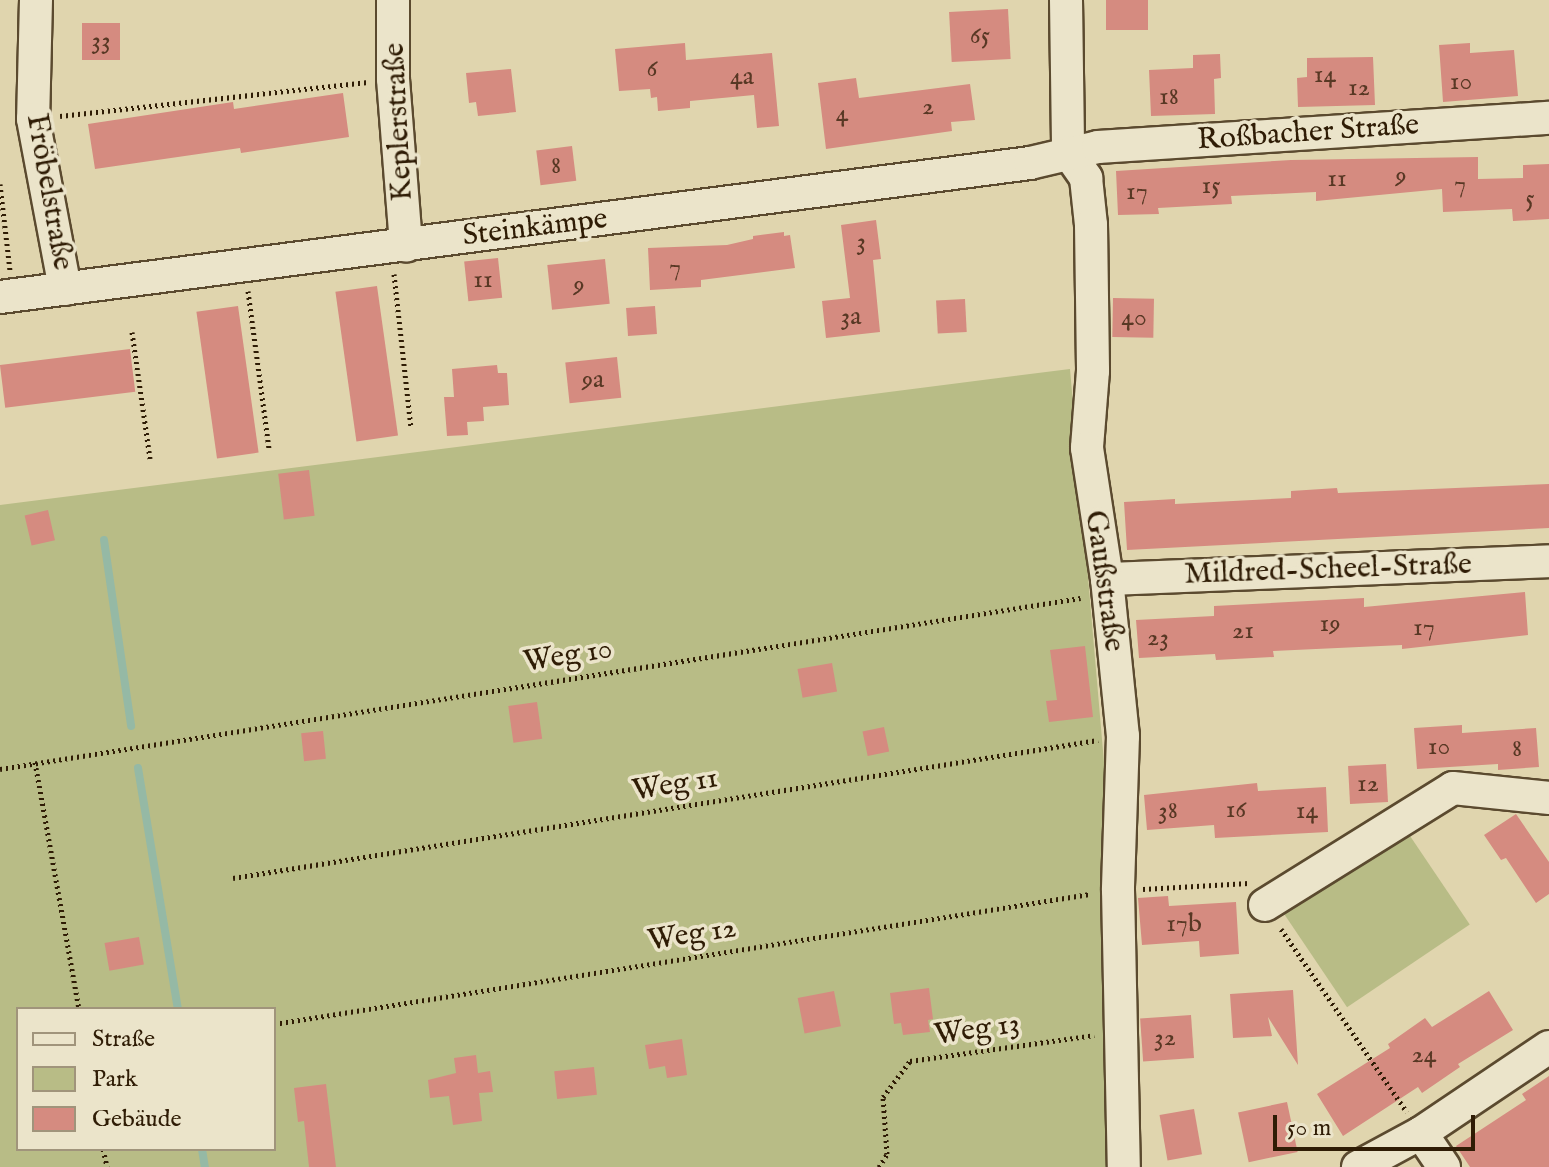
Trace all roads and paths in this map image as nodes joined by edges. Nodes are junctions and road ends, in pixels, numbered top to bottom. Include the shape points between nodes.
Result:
1 (36, 0) edge
2 (393, 0) edge
3 (1066, 0) edge
4 (393, 79) junction
5 (1549, 118) edge
6 (33, 119) junction
7 (1068, 152) junction
8 (0, 184) edge
9 (399, 246) junction
10 (244, 265) junction
11 (65, 289) junction
12 (6, 296) edge
13 (132, 332) dead end
14 (411, 428) dead end
15 (269, 449) dead end
16 (150, 459) dead end
17 (1549, 561) edge
18 (1108, 586) junction
19 (1123, 736) junction
20 (35, 762) junction
21 (0, 769) edge
22 (1549, 798) edge
23 (233, 878) dead end
24 (1118, 890) junction
25 (1265, 905) junction
26 (79, 1007) edge
27 (276, 1024) edge
28 (1119, 1032) junction
29 (1549, 1047) edge
30 (1421, 1133) junction
31 (879, 1167) edge
32 (1124, 1167) edge
33 (1358, 1167) edge
34 (1444, 1167) edge

1 - 6 street, Fröbelstraße
2 - 4 street, Keplerstraße
3 - 7 street, Gaußstraße
4 - 6 path
4 - 9 street, Keplerstraße
5 - 7 street, Roßbacher Straße
6 - 11 street, Fröbelstraße
7 - 9 street, Steinkämpe via 1030,163
7 - 18 street, Gaußstraße via 1086,178 1091,225 1093,371 1087,448
8 - 12 path
9 - 10 street, Steinkämpe
9 - 14 path
10 - 11 street, Steinkämpe
10 - 15 path
11 - 12 street, Steinkämpe
13 - 16 path
17 - 18 street, Mildred-Scheel-Straße
18 - 19 street, Gaußstraße
18 - 20 path, Weg 10
19 - 23 path, Weg 11
19 - 24 street, Gaußstraße
20 - 21 path, Weg 10
20 - 26 path
22 - 25 street via 1453,788
24 - 25 path, Weg 12 via 1252,882
24 - 27 path, Weg 12
24 - 28 street, Gaußstraße
25 - 30 path
28 - 31 path, Weg 13 via 910,1061 883,1097 887,1154
28 - 32 street, Gaußstraße
29 - 30 street
30 - 33 street
30 - 34 street

